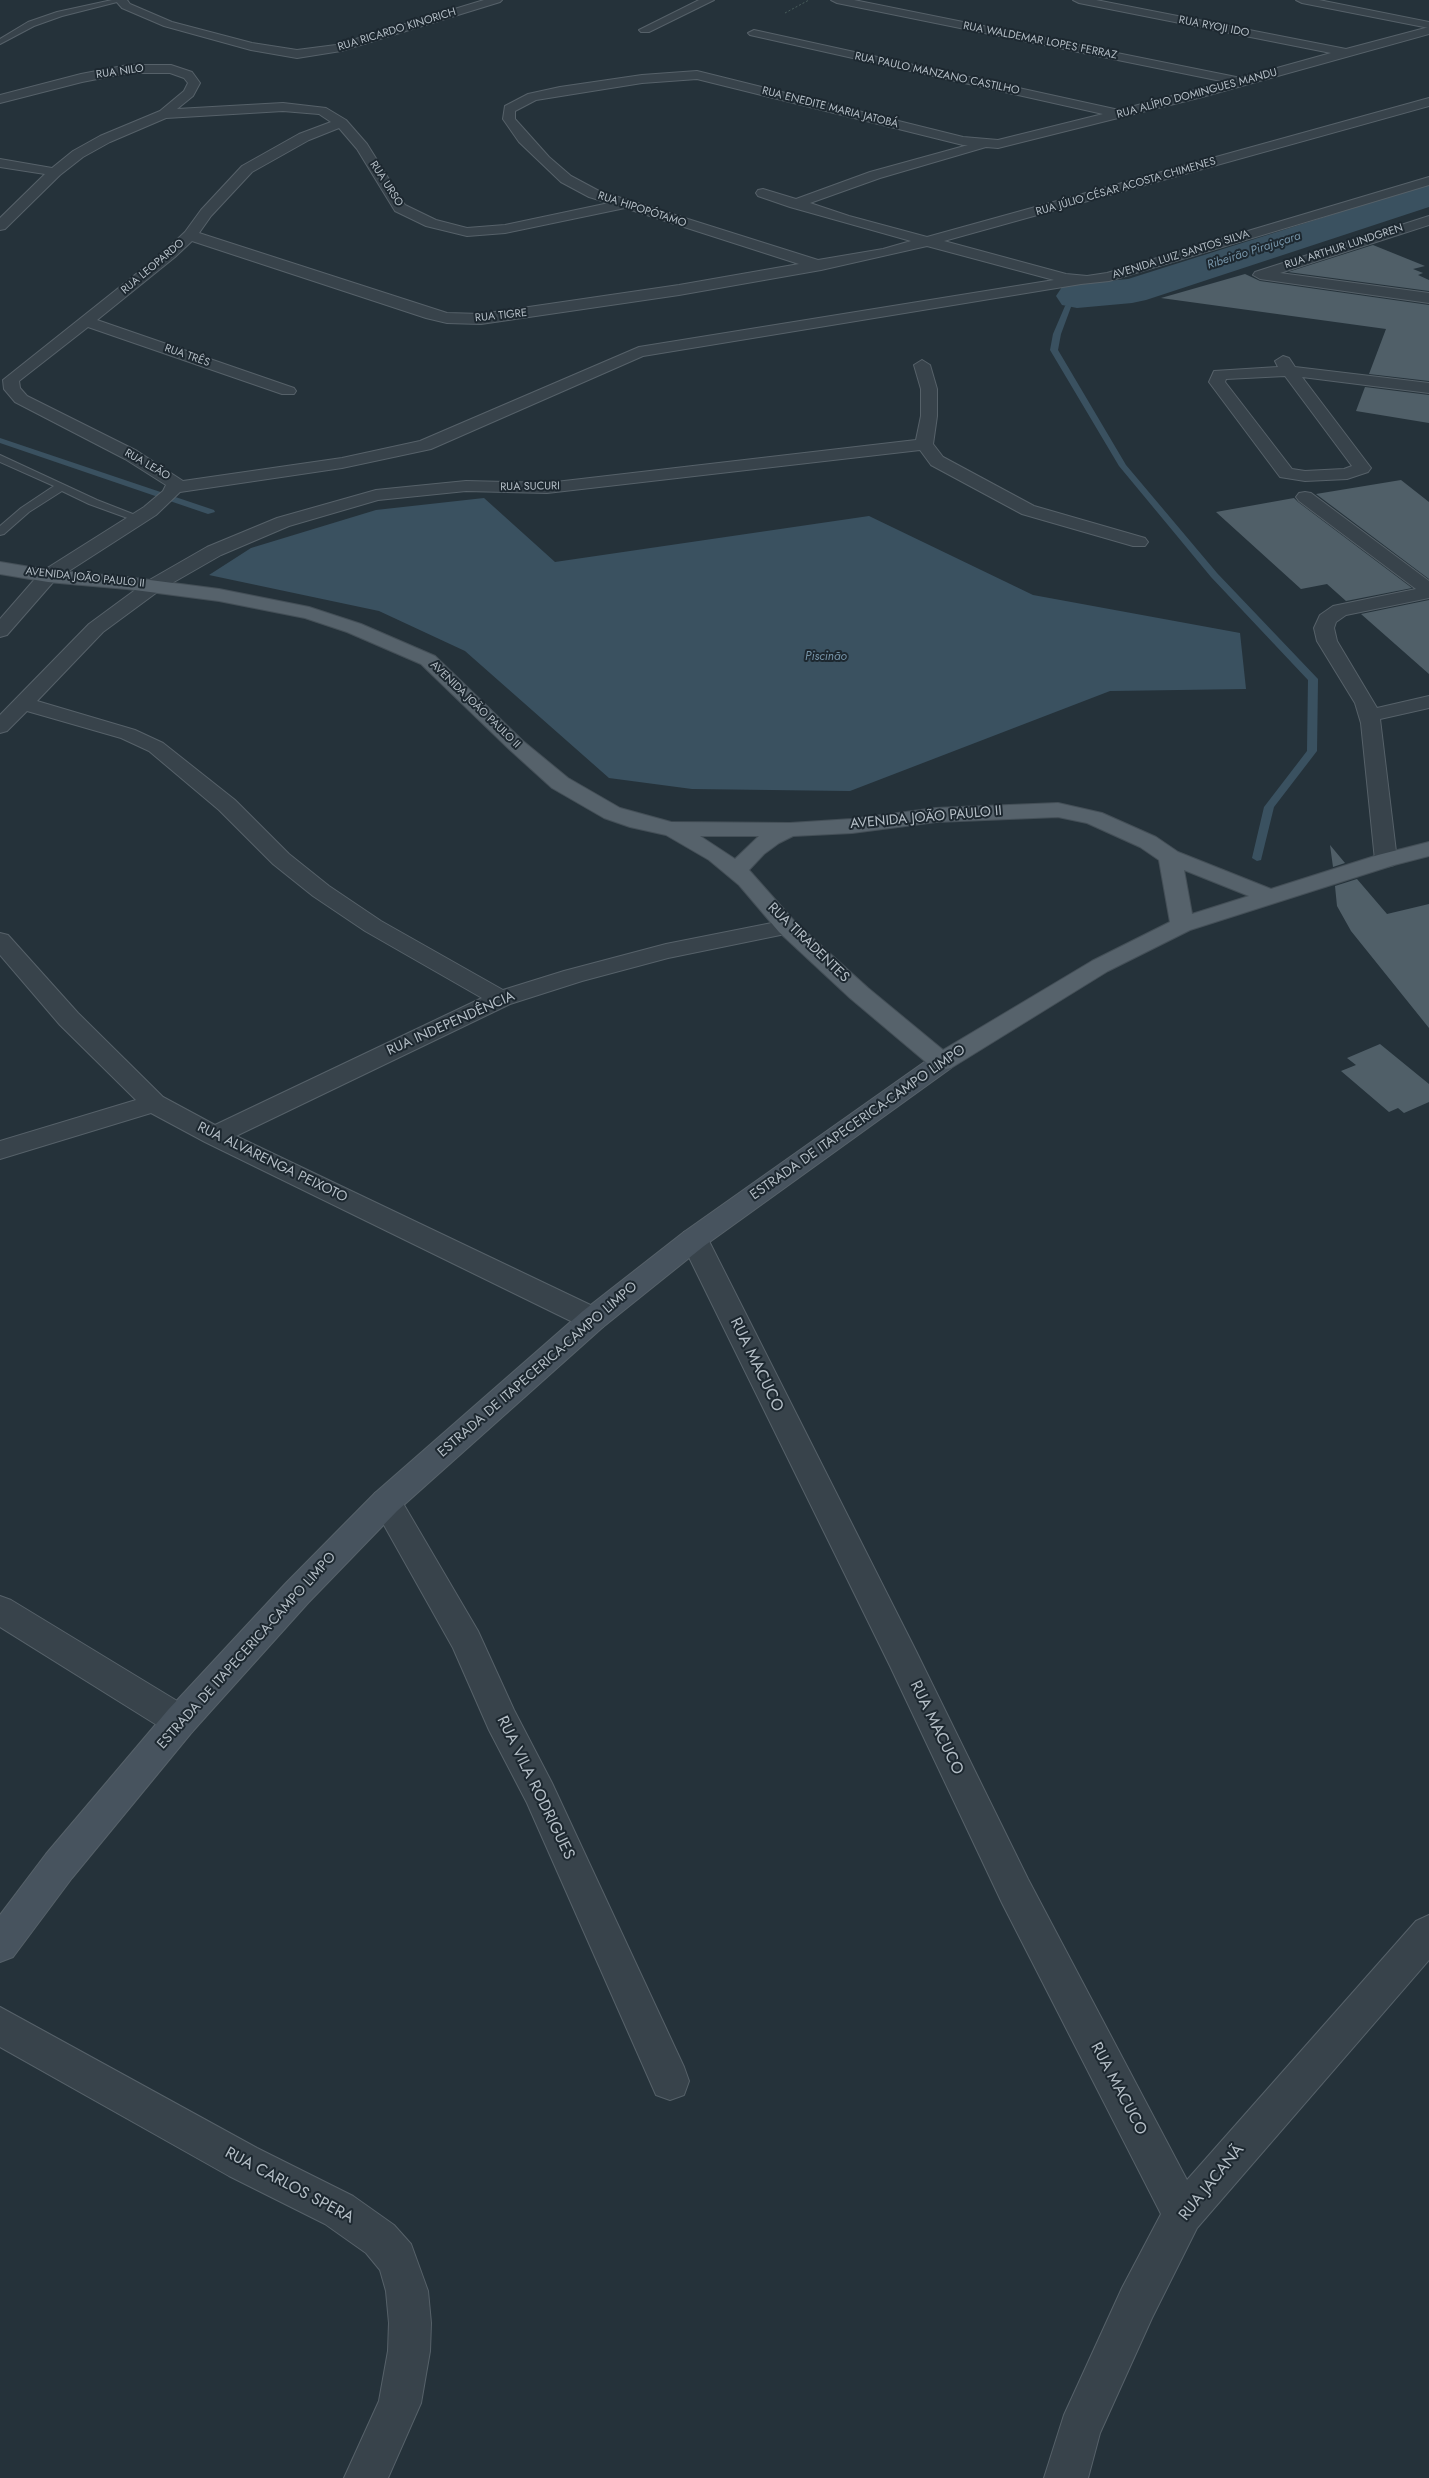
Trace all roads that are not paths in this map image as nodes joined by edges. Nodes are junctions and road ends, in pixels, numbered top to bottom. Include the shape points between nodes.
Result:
1 (121, 0) edge
2 (496, 0) edge
3 (708, 0) edge
4 (837, 0) edge
5 (1079, 0) edge
6 (1302, 0) edge
7 (1429, 25) edge
8 (645, 30) dead end
9 (1429, 30) edge
10 (754, 33) dead end
11 (0, 42) edge
12 (1350, 53) junction
13 (697, 75) joint
14 (1242, 82) junction
15 (0, 99) edge
16 (1429, 102) edge
17 (164, 114) junction
18 (1121, 114) junction
19 (341, 123) junction
20 (963, 141) joint
21 (986, 144) junction
22 (0, 163) edge
23 (55, 172) junction
24 (1429, 181) edge
25 (763, 192) dead end
26 (622, 204) junction
27 (795, 204) junction
28 (1429, 220) edge
29 (0, 226) edge
30 (190, 235) junction
31 (931, 241) junction
32 (821, 266) junction
33 (1079, 280) junction
34 (1429, 298) edge
35 (86, 321) junction
36 (922, 365) dead end
37 (1286, 366) junction
38 (11, 380) joint
39 (1429, 388) edge
40 (288, 391) dead end
41 (924, 444) junction
42 (0, 458) edge
43 (62, 486) junction
44 (175, 488) junction
45 (1305, 497) dead end
46 (136, 518) junction
47 (0, 532) edge
48 (1139, 542) dead end
49 (0, 568) edge
50 (48, 576) junction
51 (153, 586) junction
52 (1429, 591) edge
53 (0, 631) edge
54 (1429, 702) edge
55 (24, 704) junction
56 (1368, 716) junction
57 (0, 727) edge
58 (671, 829) junction
59 (790, 830) junction
60 (1429, 849) edge
61 (1170, 858) junction
62 (1386, 860) junction
63 (736, 871) junction
64 (1271, 897) junction
65 (1182, 925) junction
66 (788, 927) junction
67 (0, 940) edge
68 (501, 999) junction
69 (942, 1062) junction
70 (154, 1103) junction
71 (214, 1136) junction
72 (0, 1150) edge
73 (694, 1239) junction
74 (593, 1319) junction
75 (386, 1502) junction
76 (0, 1610) edge
77 (180, 1722) junction
78 (1429, 1933) edge
79 (0, 1944) edge
80 (0, 2026) edge
81 (670, 2080) dead end
82 (1183, 2214) junction
83 (366, 2478) edge
84 (1066, 2478) edge

1 - 2 street, RUA RICARDO KINORICH via 134,10 168,24 296,54 337,48
1 - 11 lane via 31,24
3 - 8 street
4 - 14 street, RUA WALDEMAR LOPES FERRAZ
5 - 12 street, RUA RYOJI IDO
6 - 7 street
9 - 12 street, RUA ALÍPIO DOMINGUES MANDU
10 - 18 street, RUA PAULO MANZANO CASTILHO
12 - 14 street, RUA ALÍPIO DOMINGUES MANDU
13 - 20 street, RUA ENEDITE MARIA JATOBÁ
13 - 26 street, RUA HIPOPÓTAMO via 560,91 532,97 509,109 509,119 524,139 566,179
14 - 18 street, RUA ALÍPIO DOMINGUES MANDU
15 - 17 street, RUA NILO via 128,69 172,69 188,75 194,83 188,93
16 - 31 street, RUA JÚLIO CÉSAR ACOSTA CHIMENES
17 - 19 street, RUA URSO via 297,107 322,111
17 - 23 street via 105,139
18 - 21 street, RUA ALÍPIO DOMINGUES MANDU via 1016,141
19 - 26 street, RUA URSO via 362,147 400,208 431,223 467,232 487,232
19 - 30 street, RUA LEOPARDO via 304,137 258,161 231,184
20 - 21 street, RUA ALÍPIO DOMINGUES MANDU
21 - 27 street via 875,175
22 - 23 street
23 - 29 street
24 - 33 street, AVENIDA LUIZ SANTOS SILVA via 1109,277
25 - 27 street, AVENIDA LUIZ SANTOS SILVA
26 - 32 street, RUA HIPOPÓTAMO
27 - 31 street, AVENIDA LUIZ SANTOS SILVA
28 - 34 street, RUA ARTHUR LUNDGREN via 1260,274
30 - 32 street, RUA TIGRE via 431,315 468,319 518,315
30 - 35 street, RUA LEOPARDO
31 - 32 street, RUA JÚLIO CÉSAR ACOSTA CHIMENES
31 - 33 street, AVENIDA LUIZ SANTOS SILVA
33 - 44 street via 639,352 425,445 342,463
35 - 38 street, RUA LEOPARDO
35 - 40 street, RUA TRÊS
36 - 41 street via 929,389
37 - 37 street via 1220,374 1217,382 1286,473 1305,476 1347,474 1362,468
37 - 39 street
38 - 44 street, RUA LEÃO via 12,389 21,399 164,474 176,483
41 - 48 street via 937,462 1028,510
41 - 51 street, RUA SUCURI via 547,488 440,487 376,496 274,526 214,551
42 - 43 lane
43 - 46 lane via 92,502
43 - 47 lane via 25,510
44 - 46 street, RUA LEÃO via 150,511
45 - 52 street
46 - 50 street, RUA LEÃO
49 - 50 main road, AVENIDA JOÃO PAULO II
50 - 51 main road, AVENIDA JOÃO PAULO II
50 - 53 street, RUA LEÃO
51 - 55 street, RUA SUCURI via 96,628
51 - 58 main road, AVENIDA JOÃO PAULO II via 309,613 354,628 428,660 560,783 612,813
52 - 56 street via 1340,610 1327,619 1324,628 1327,641 1354,682
54 - 56 street
55 - 57 street, RUA SUCURI
55 - 68 street via 82,719 156,747 227,805 281,859 321,891 381,930
56 - 62 street
58 - 59 main road, AVENIDA JOÃO PAULO II
58 - 63 main road, RUA TIRADENTES via 717,855
59 - 61 main road, AVENIDA JOÃO PAULO II via 936,815 1058,810 1094,818 1148,842
59 - 63 main road, AVENIDA JOÃO PAULO II via 756,849
60 - 62 main road, ESTRADA DE ITAPECERICA-CAMPO LIMPO
61 - 64 main road, AVENIDA JOÃO PAULO II
61 - 65 main road
62 - 64 main road, ESTRADA DE ITAPECERICA-CAMPO LIMPO
63 - 66 main road, RUA TIRADENTES
64 - 65 main road, ESTRADA DE ITAPECERICA-CAMPO LIMPO
65 - 69 main road, ESTRADA DE ITAPECERICA-CAMPO LIMPO via 1059,990
66 - 68 street, RUA INDEPENDÊNCIA via 666,951
66 - 69 main road, RUA TIRADENTES via 859,993
67 - 70 street, RUA ALVARENGA PEIXOTO via 69,1019
68 - 71 street, RUA INDEPENDÊNCIA
69 - 73 main road, ESTRADA DE ITAPECERICA-CAMPO LIMPO
70 - 71 street, RUA ALVARENGA PEIXOTO
70 - 72 street
71 - 74 street, RUA ALVARENGA PEIXOTO
73 - 74 main road, ESTRADA DE ITAPECERICA-CAMPO LIMPO
73 - 82 street, RUA MACUCO via 1015,1891
74 - 75 main road, ESTRADA DE ITAPECERICA-CAMPO LIMPO
75 - 77 main road, ESTRADA DE ITAPECERICA-CAMPO LIMPO via 296,1593
75 - 81 street, RUA VILA RODRIGUES via 466,1641 540,1794
76 - 77 street
77 - 79 main road, ESTRADA DE ITAPECERICA-CAMPO LIMPO via 58,1866
78 - 82 street, RUA JACANÃ
80 - 83 street, RUA CARLOS SPERA via 243,2162 340,2210 380,2239 397,2258 407,2291 409,2351 400,2403
82 - 84 street, RUA JACANÃ via 1137,2302 1079,2430

